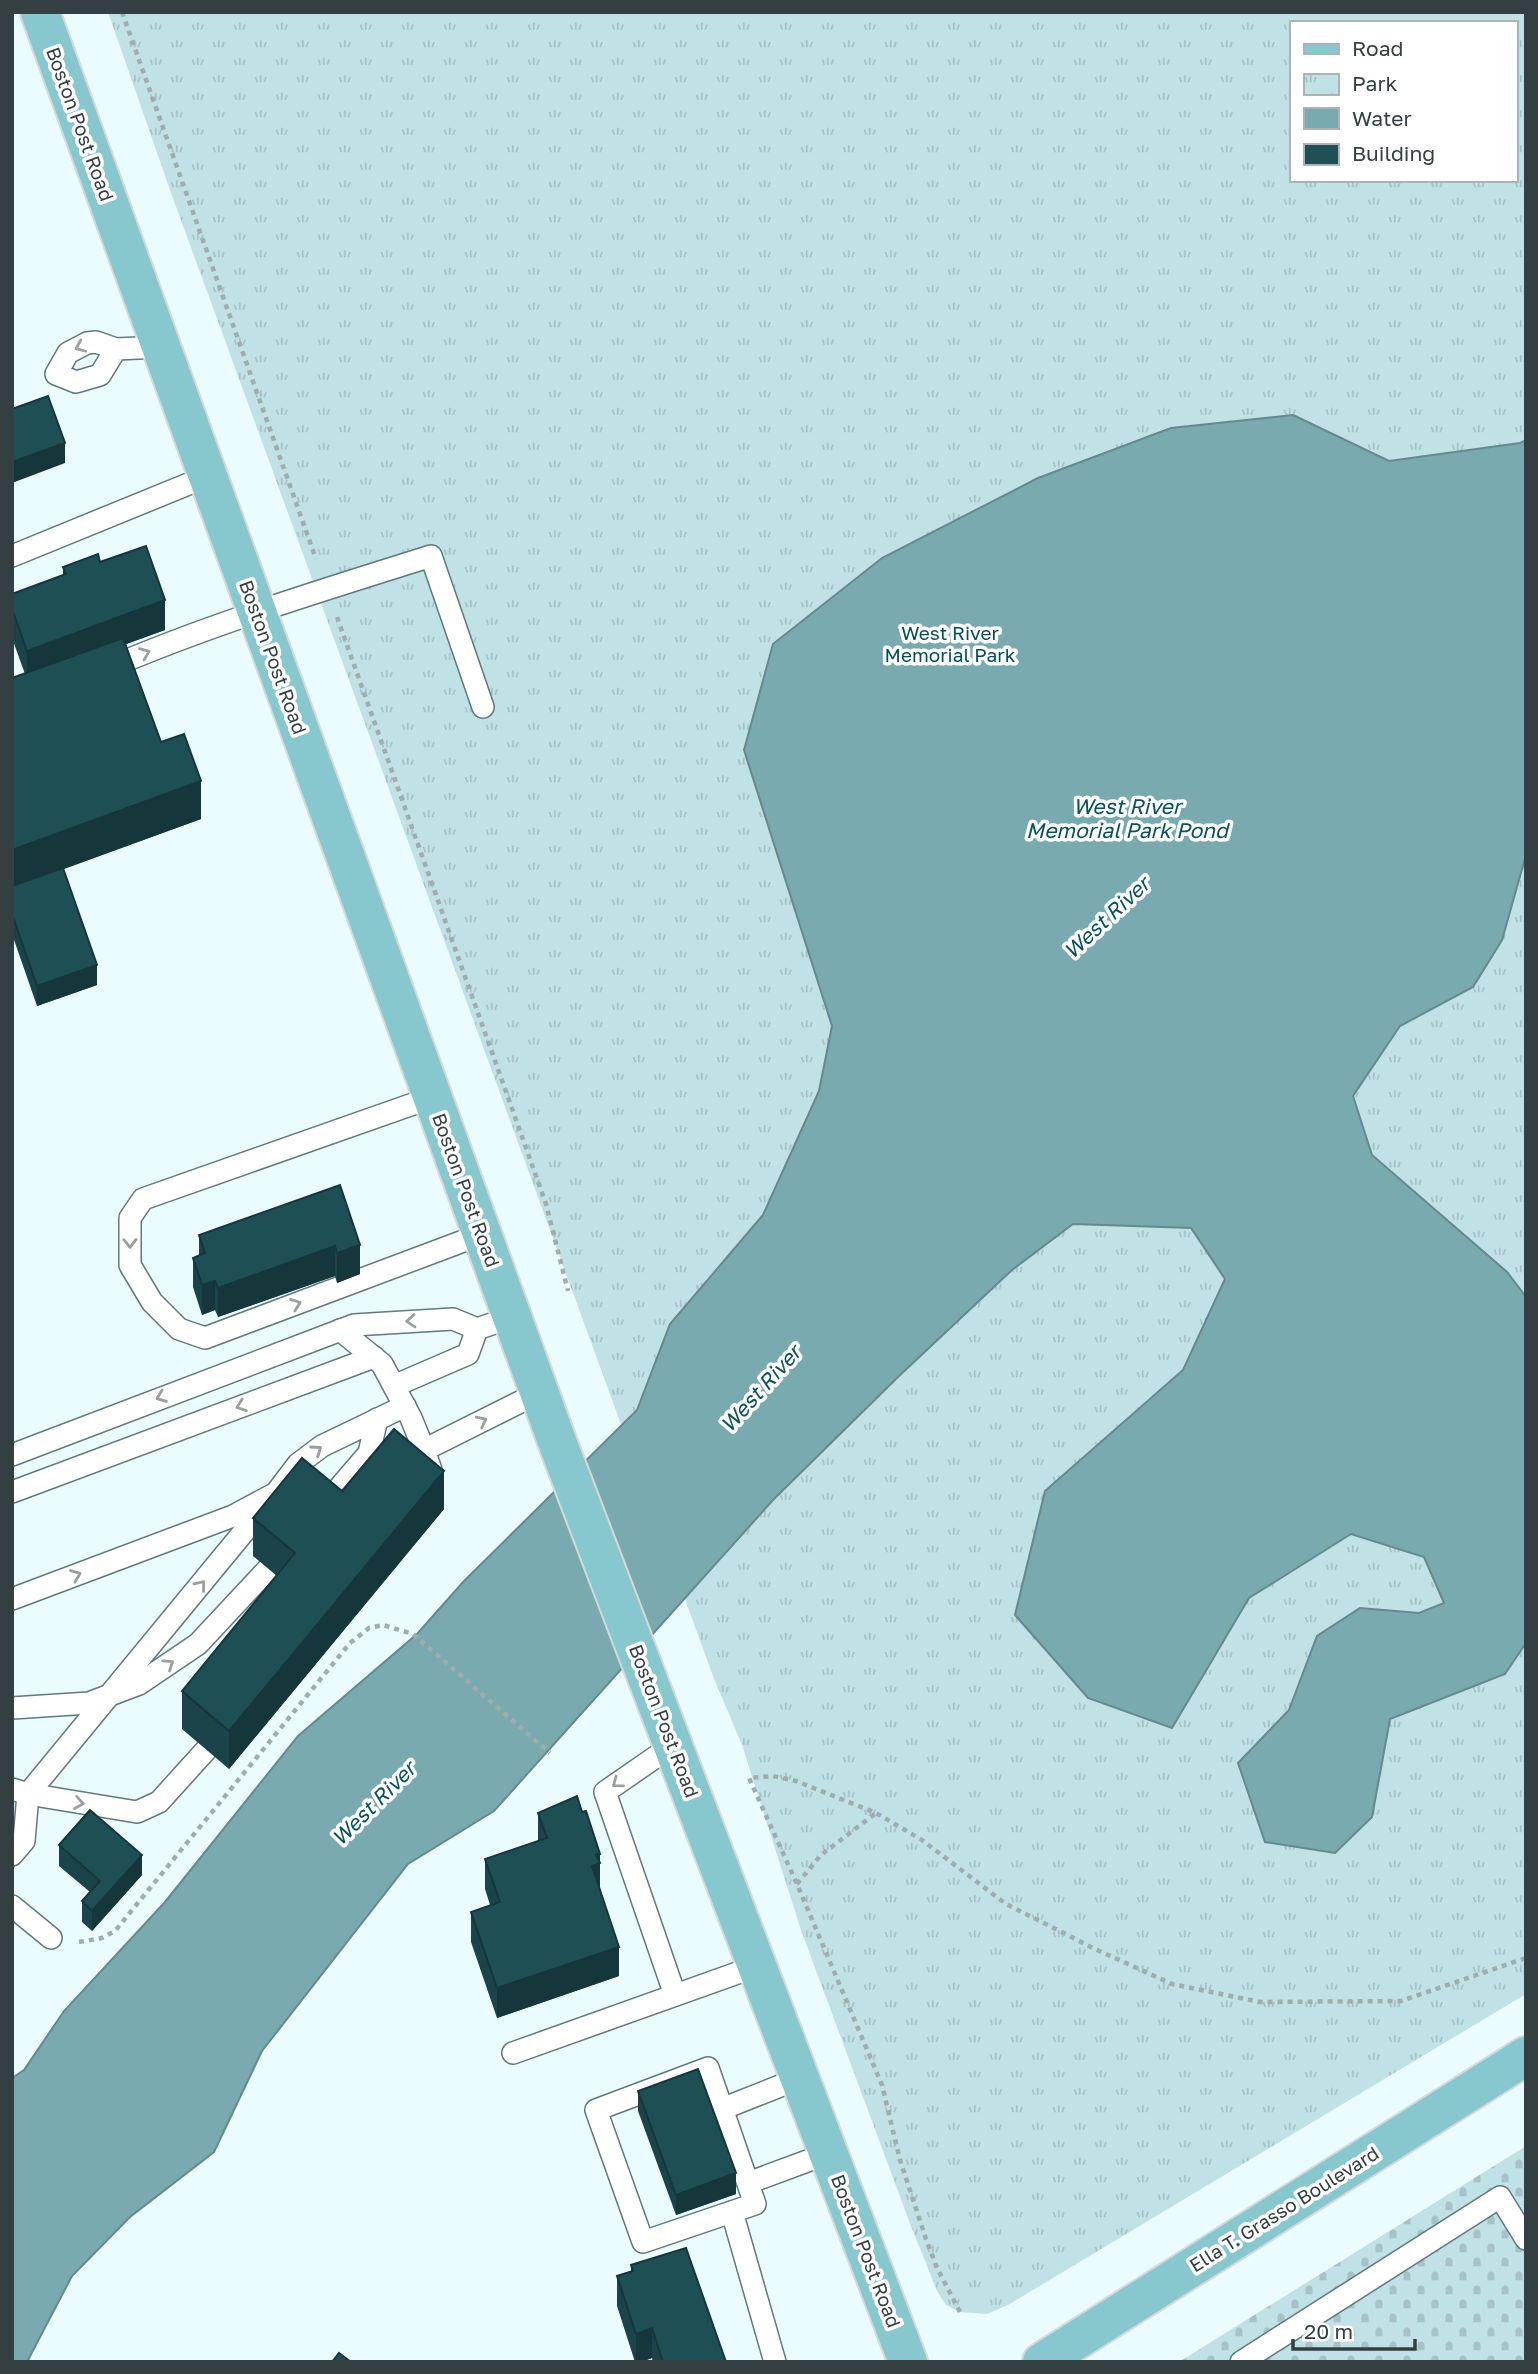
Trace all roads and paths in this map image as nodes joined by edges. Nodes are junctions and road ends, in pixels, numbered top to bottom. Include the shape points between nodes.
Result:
1 (40, 12) edge
2 (122, 12) edge
3 (161, 347) junction
4 (116, 349) dead end
5 (208, 476) junction
6 (12, 556) edge
7 (327, 589) junction
8 (257, 611) junction
9 (88, 677) edge
10 (484, 707) dead end
11 (433, 1097) junction
12 (482, 1234) junction
13 (568, 1290) dead end
14 (495, 1323) junction
15 (340, 1330) junction
16 (374, 1357) junction
17 (394, 1386) junction
18 (540, 1392) junction
19 (405, 1406) junction
20 (377, 1419) junction
21 (424, 1450) junction
22 (12, 1454) edge
23 (12, 1492) edge
24 (424, 1492) edge
25 (276, 1493) junction
26 (319, 1511) edge
27 (268, 1569) edge
28 (12, 1599) edge
29 (111, 1695) junction
30 (12, 1708) edge
31 (673, 1745) junction
32 (206, 1750) edge
33 (550, 1753) dead end
34 (20, 1792) edge
35 (876, 1813) junction
36 (12, 1855) edge
37 (797, 1884) junction
38 (12, 1906) edge
39 (51, 1938) joint
40 (1526, 1958) edge
41 (757, 1966) junction
42 (675, 1995) junction
43 (513, 2053) dead end
44 (1526, 2056) edge
45 (800, 2078) junction
46 (722, 2109) junction
47 (829, 2153) junction
48 (748, 2183) junction
49 (732, 2212) junction
50 (1526, 2239) edge
51 (960, 2312) dead end
52 (775, 2362) edge
53 (908, 2362) edge
54 (1042, 2362) edge
55 (1241, 2362) edge

1 - 3 main road, Boston Post Road
2 - 7 path
3 - 4 lane
3 - 5 main road, Boston Post Road
5 - 6 lane
5 - 8 main road, Boston Post Road
7 - 8 lane
7 - 10 lane via 430,556
7 - 13 path via 546,1204
9 -> 8 lane
8 - 11 main road, Boston Post Road
11 - 12 main road, Boston Post Road
11 -> 12 lane via 143,1199 130,1218 130,1265 152,1302 179,1329 205,1338
12 - 14 main road, Boston Post Road
14 -> 15 lane via 453,1319 354,1325
14 - 17 lane via 468,1354
14 - 18 main road, Boston Post Road
15 - 16 lane
15 -> 22 lane
16 - 17 lane
16 -> 23 lane
17 - 19 lane
21 -> 18 lane
18 - 31 main road, Boston Post Road
19 - 20 lane
19 - 21 lane
25 -> 20 lane via 298,1464 322,1446
20 - 26 lane via 369,1453
21 - 24 lane via 431,1470
28 -> 25 lane via 233,1516
29 -> 25 lane
29 -> 27 lane via 139,1684 198,1644
29 - 30 lane via 89,1703
29 - 34 lane
31 - 41 main road, Boston Post Road
31 -> 42 lane via 605,1792
34 -> 32 lane via 137,1812 159,1802
33 - 39 path via 413,1634 383,1625 369,1628 350,1643 115,1930 81,1942
34 - 36 lane via 24,1840
35 - 37 path via 821,1855
35 - 37 path via 796,1780 749,1778
35 - 40 path via 922,1840 1006,1904 1172,1984 1260,2002 1401,2001
37 - 51 path via 882,2085 926,2239
38 - 39 lane
41 - 42 lane
41 - 45 main road, Boston Post Road
42 - 43 lane
44 - 54 main road, Ella T. Grasso Boulevard
45 - 46 lane
45 - 47 main road, Boston Post Road
46 - 48 lane
46 - 49 lane via 708,2068 596,2110 643,2242
47 - 48 lane
47 - 53 main road, Boston Post Road
48 - 49 lane via 755,2204
49 - 52 lane
50 - 55 lane via 1500,2197

